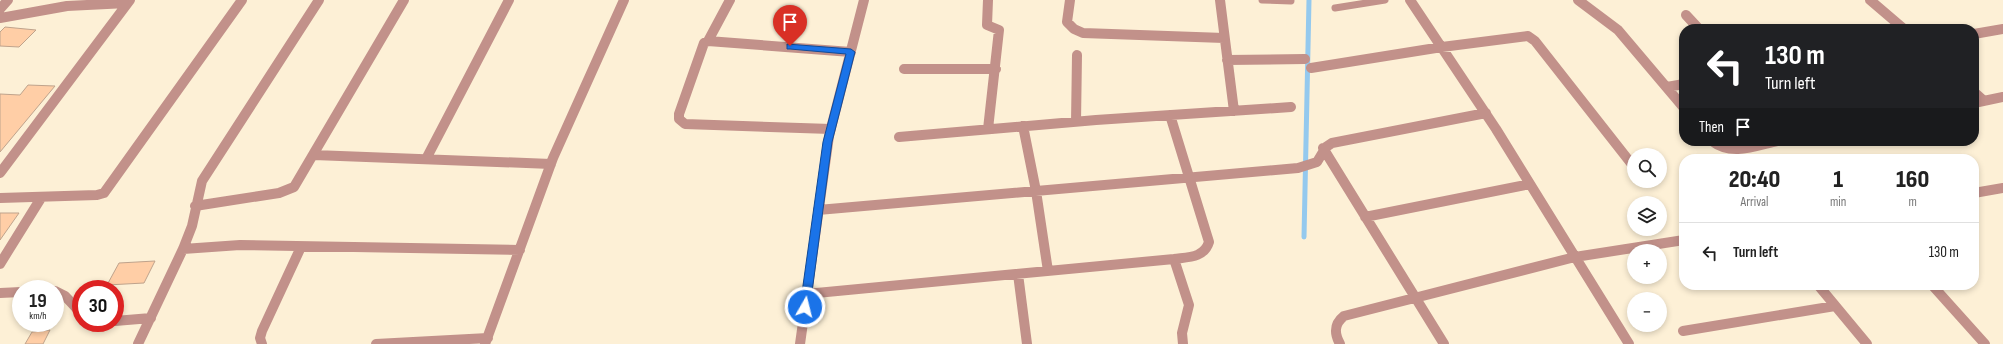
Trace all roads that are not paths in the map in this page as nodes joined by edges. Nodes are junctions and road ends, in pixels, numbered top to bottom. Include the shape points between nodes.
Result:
1 (8, 0) edge
2 (242, 0) edge
3 (319, 0) edge
4 (404, 0) edge
5 (509, 0) edge
6 (624, 0) edge
7 (730, 0) edge
8 (864, 0) edge
9 (988, 0) edge
10 (1070, 0) edge
11 (1220, 0) edge
12 (1262, 0) edge
13 (1385, 0) edge
14 (1413, 0) edge
15 (1578, 0) edge
16 (1870, 0) edge
17 (1291, 1) edge
18 (129, 2) edge
19 (1335, 8) dead end
20 (0, 10) edge
21 (1686, 15) dead end
22 (0, 18) edge
23 (1694, 24) edge
24 (1898, 24) edge
25 (2003, 29) edge
26 (1979, 33) edge
27 (1224, 38) junction
28 (708, 41) junction
29 (1442, 47) junction
30 (851, 52) junction
31 (1077, 55) dead end
32 (1305, 59) dead end
33 (1227, 60) junction
34 (1311, 68) dead end
35 (904, 69) dead end
36 (996, 69) junction
37 (1679, 85) edge
38 (1666, 87) junction
39 (2003, 97) edge
40 (1679, 102) edge
41 (1979, 102) edge
42 (1291, 107) dead end
43 (1234, 111) junction
44 (1486, 113) junction
45 (1170, 115) junction
46 (1076, 122) junction
47 (1023, 126) junction
48 (830, 129) junction
49 (988, 129) junction
50 (899, 137) dead end
51 (1720, 146) edge
52 (1749, 146) edge
53 (1323, 148) junction
54 (314, 155) junction
55 (1627, 158) edge
56 (426, 159) junction
57 (551, 164) junction
58 (0, 173) edge
59 (1189, 178) junction
60 (1530, 184) junction
61 (2003, 188) edge
62 (1036, 191) junction
63 (1979, 192) edge
64 (0, 198) edge
65 (41, 198) junction
66 (196, 206) junction
67 (818, 210) junction
68 (1365, 217) junction
69 (1679, 241) edge
70 (301, 247) junction
71 (183, 249) junction
72 (520, 250) junction
73 (1575, 257) junction
74 (1174, 259) junction
75 (0, 264) edge
76 (1048, 271) junction
77 (1018, 274) junction
78 (1822, 290) edge
79 (1936, 290) edge
80 (12, 292) edge
81 (0, 293) edge
82 (806, 294) junction
83 (64, 296) edge
84 (1414, 298) junction
85 (72, 303) edge
86 (1836, 306) junction
87 (151, 318) junction
88 (124, 320) edge
89 (1683, 331) dead end
90 (486, 341) edge
91 (138, 344) edge
92 (262, 344) edge
93 (376, 344) edge
94 (800, 344) edge
95 (1027, 344) edge
96 (1183, 344) edge
97 (1340, 344) edge
98 (1444, 344) edge
99 (1629, 344) edge
100 (1867, 344) edge
101 (1985, 344) edge

1 - 20 street
2 - 65 street via 104,193
3 - 66 street via 202,181
4 - 54 street
5 - 56 street
6 - 57 street
7 - 28 street
8 - 30 street
9 - 36 street via 987,24 1000,30
10 - 27 street via 1067,22 1070,28 1077,31 1091,34
11 - 27 street
12 - 17 lane
13 - 19 lane
14 - 29 street
15 - 38 street via 1618,30
16 - 24 street
18 - 22 street via 67,6
18 - 58 street
21 - 23 street
25 - 26 street
27 - 33 street
28 - 30 street
28 - 48 street via 704,43 679,114 681,122
29 - 34 street
29 - 44 street
29 - 55 street via 1523,36 1532,38
30 - 48 street
31 - 46 street
32 - 33 street
33 - 43 street
35 - 36 street
36 - 49 street
37 - 38 street
38 - 40 street
39 - 41 street
42 - 43 street
43 - 45 street
44 - 53 street via 1332,143
44 - 60 street
45 - 46 street
45 - 59 street
46 - 47 street
47 - 49 street
47 - 62 street
48 - 67 street
49 - 50 street
51 - 52 street via 1726,150
53 - 59 street via 1320,159 1315,163 1295,168
53 - 68 street
54 - 56 street
54 - 66 street via 298,181 287,190
56 - 57 street
57 - 72 street
59 - 62 street
59 - 74 street via 1209,242 1208,248 1197,256
60 - 68 street
60 - 73 street
61 - 63 street
62 - 67 street
62 - 76 street
64 - 65 street
65 - 75 street
66 - 71 street
67 - 82 street
68 - 84 street
69 - 73 street
70 - 71 street via 240,244
70 - 72 street
70 - 92 street via 262,331
71 - 87 street
72 - 90 street
73 - 84 street
73 - 99 street
74 - 76 street
74 - 96 street via 1189,305 1182,333
76 - 77 street
77 - 82 street
77 - 95 street
78 - 86 street
79 - 101 street
80 - 81 street
82 - 94 street
83 - 85 street
84 - 97 street via 1344,316 1336,322 1334,329
84 - 98 street
86 - 89 street
86 - 100 street
87 - 88 street
87 - 91 street
90 - 93 street

